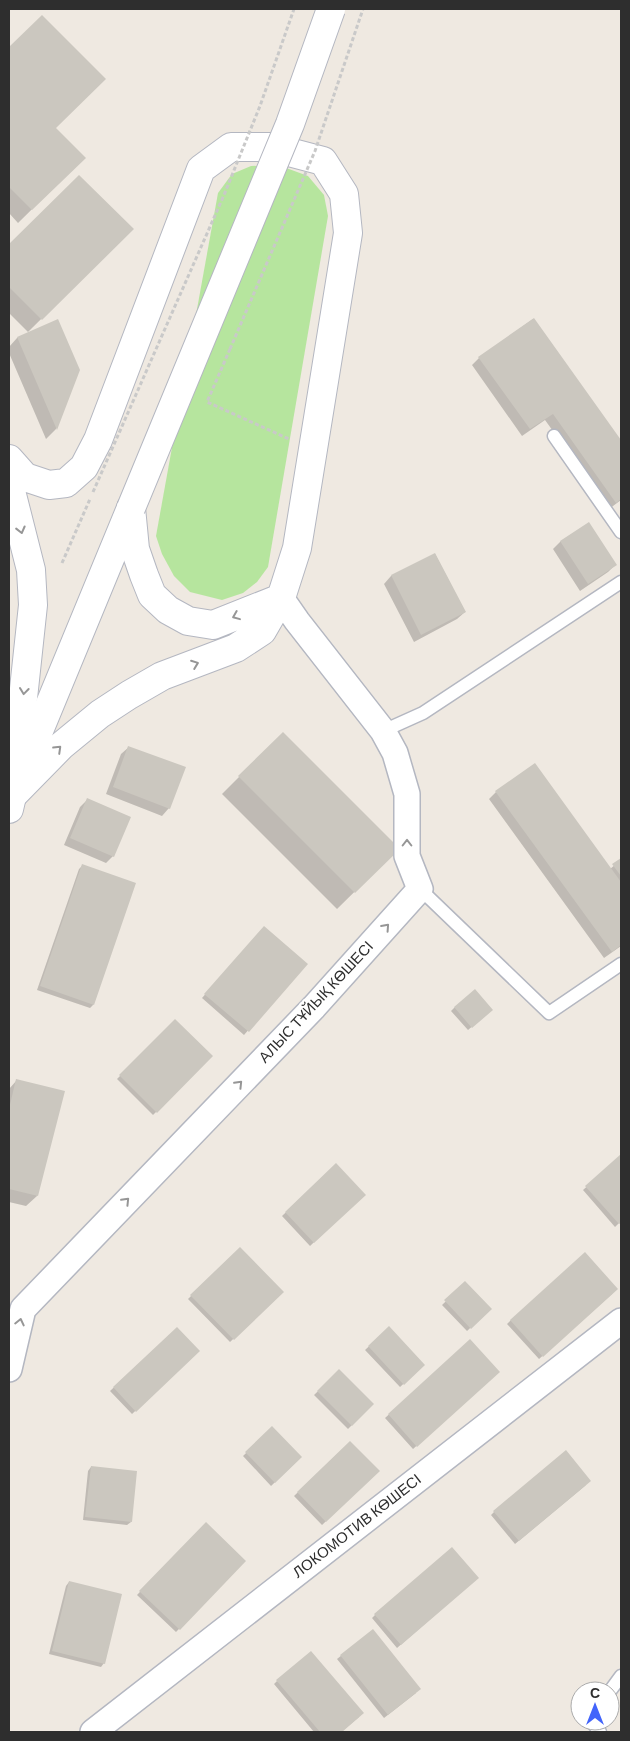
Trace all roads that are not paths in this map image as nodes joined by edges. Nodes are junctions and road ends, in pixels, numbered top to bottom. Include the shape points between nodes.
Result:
1 (331, 9) edge
2 (554, 436) dead end
3 (9, 459) edge
4 (9, 483) edge
5 (131, 508) junction
6 (621, 532) edge
7 (621, 582) edge
8 (281, 598) junction
9 (382, 731) junction
10 (10, 802) edge
11 (420, 889) junction
12 (621, 964) edge
13 (621, 1320) edge
14 (9, 1369) edge
15 (93, 1732) edge

1 - 5 street, bridge via 290,124
2 - 6 lane
3 - 8 street via 25,477 50,485 66,483 84,468 98,440 201,169 231,148 270,147 323,162 344,194 348,233 296,548
4 -> 10 street via 31,570 33,605
8 -> 5 street via 213,625 188,621 168,610 152,595 144,575 135,549
5 - 10 street
7 - 9 lane via 423,713
8 - 9 street
10 -> 8 street via 61,746 100,714 162,676 236,648 262,631
11 -> 9 street via 407,856 407,794 395,753
11 - 12 lane via 550,1013
14 -> 11 street, АЛЫС ТҰЙЫҚ КӨШЕСІ via 23,1309 314,1007
13 - 15 street, ЛОКОМОТИВ КӨШЕСІ

